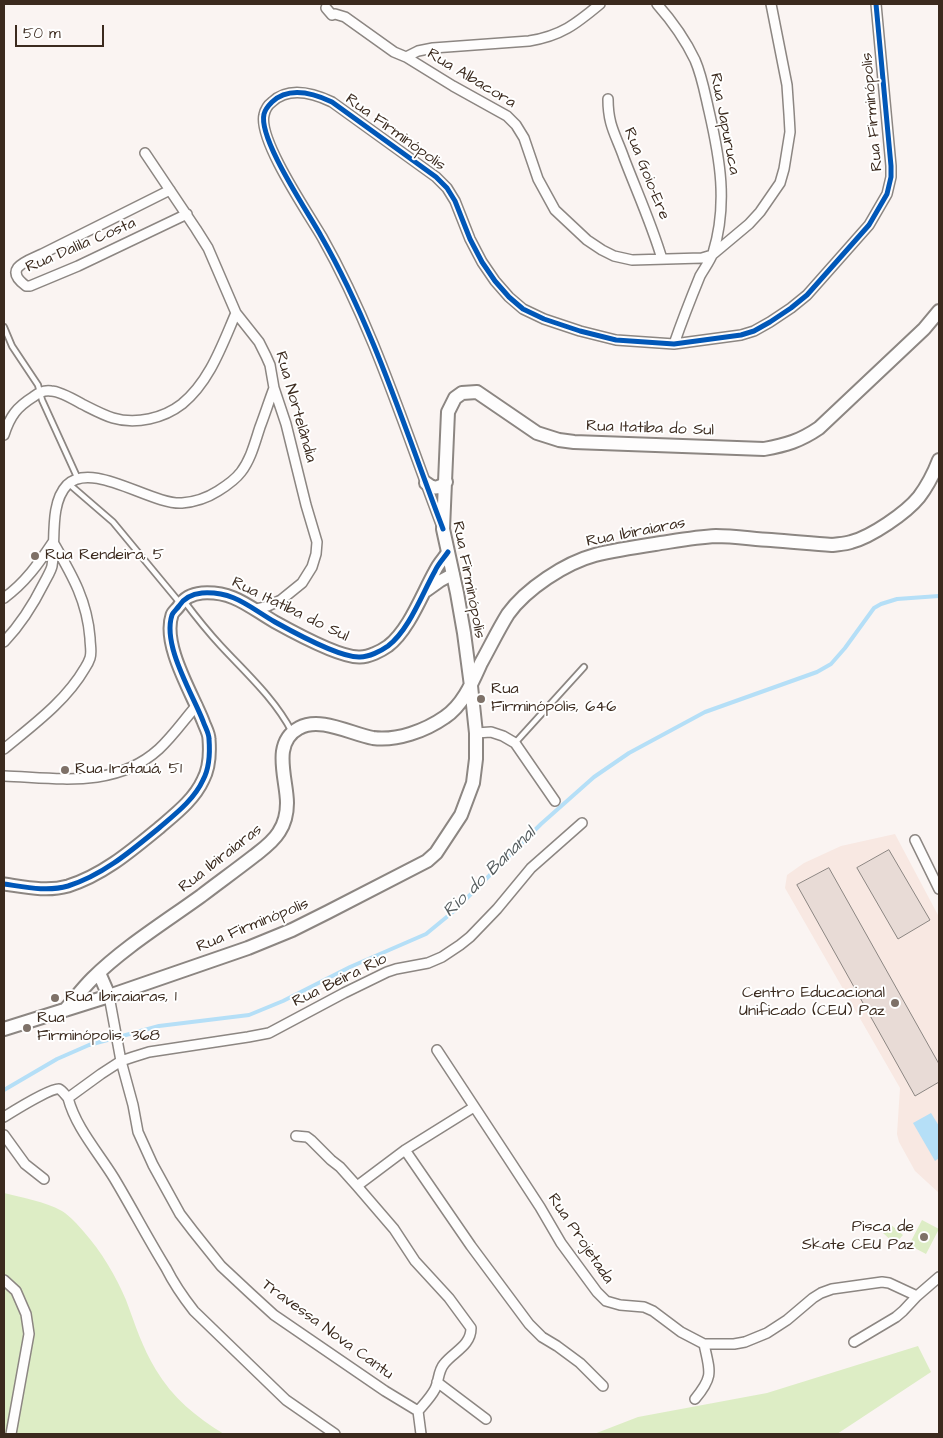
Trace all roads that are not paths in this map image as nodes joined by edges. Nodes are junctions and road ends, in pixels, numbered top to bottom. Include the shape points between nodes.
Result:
1 (600, 4) edge
2 (657, 4) edge
3 (771, 4) edge
4 (876, 4) edge
5 (326, 8) dead end
6 (406, 57) junction
7 (608, 99) dead end
8 (145, 153) dead end
9 (170, 190) junction
10 (187, 214) junction
11 (712, 255) junction
12 (662, 259) junction
13 (939, 310) edge
14 (236, 313) junction
15 (4, 327) edge
16 (674, 344) junction
17 (274, 388) junction
18 (40, 392) junction
19 (4, 435) edge
20 (939, 460) edge
21 (78, 479) junction
22 (446, 482) junction
23 (426, 483) junction
24 (69, 484) junction
25 (443, 529) junction
26 (53, 542) junction
27 (448, 552) junction
28 (453, 574) junction
29 (424, 592) junction
30 (4, 598) edge
31 (182, 602) junction
32 (256, 610) junction
33 (4, 642) edge
34 (584, 667) dead end
35 (471, 686) junction
36 (197, 705) junction
37 (293, 733) junction
38 (476, 733) junction
39 (515, 743) junction
40 (4, 750) edge
41 (4, 776) edge
42 (555, 800) dead end
43 (582, 823) dead end
44 (915, 840) dead end
45 (4, 884) edge
46 (939, 890) edge
47 (99, 973) junction
48 (83, 988) junction
49 (111, 1001) junction
50 (88, 1002) junction
51 (65, 1010) junction
52 (4, 1028) edge
53 (437, 1050) dead end
54 (121, 1062) junction
55 (68, 1098) junction
56 (474, 1107) junction
57 (4, 1117) edge
58 (4, 1135) edge
59 (296, 1136) dead end
60 (405, 1150) junction
61 (44, 1179) dead end
62 (358, 1186) junction
63 (939, 1277) edge
64 (4, 1280) edge
65 (918, 1296) junction
66 (854, 1342) dead end
67 (704, 1344) junction
68 (437, 1382) junction
69 (602, 1386) dead end
70 (695, 1399) dead end
71 (418, 1411) junction
72 (486, 1419) dead end
73 (11, 1434) edge
74 (335, 1434) edge
75 (420, 1434) edge

1 - 6 street via 570,27 545,38 433,48
2 - 11 street, Rua Japuruca via 685,41 704,89 722,187 719,229
3 - 11 street via 789,105 790,132 784,169 780,183 760,212
4 - 16 street, Rua Firminópolis via 891,166 889,186 881,206 869,225 807,294 770,322 741,335
5 - 6 street, Rua Albacora via 332,15 344,17
6 - 12 street, Rua Albacora via 516,124 538,179 555,210 587,240 614,256 632,260
7 - 12 street, Rua Goio-Ere via 612,128
8 - 9 street, Rua Nortelândia
9 - 10 street, Rua Nortelândia
9 - 10 street, Rua Dalila Costa via 22,263 17,269 19,279 30,286
10 - 14 street, Rua Nortelândia via 208,248
11 - 12 street, Rua Albacora
11 - 16 street, Rua Japuruca via 701,274
13 - 22 main road, Rua Itatiba do Sul via 924,329 819,428 804,438 778,447 559,440 537,433 477,392 462,393 455,398 448,412
14 - 17 street, Rua Nortelândia via 259,342 270,365
14 - 18 street via 213,365 201,383 182,404 161,416 128,421 115,419 51,390
15 - 18 lane
16 - 23 street, Rua Firminópolis via 616,340 544,319 523,308 495,282 470,240 455,201 436,176 332,102 306,93 293,92 278,97 264,115 263,126 275,158 349,288 397,402
17 - 21 street via 249,459 233,481 208,497 182,503 169,502 107,480
17 - 32 street, Rua Nortelândia via 317,542 312,567 302,583 281,600
18 - 19 street via 19,406
18 - 21 lane
20 - 35 main road, Rua Ibiraiaras via 926,488 911,504 875,531 851,542 832,545 716,536 618,550 576,562 547,579 517,603 508,614
21 - 24 street
22 - 23 main road via 438,488
22 - 25 main road, Rua Itatiba do Sul
23 - 25 street, Rua Firminópolis
24 - 26 street via 59,501
24 - 31 lane via 113,522
25 - 27 main road, Rua Firminópolis
26 - 30 street via 38,565
26 - 33 street via 52,567 36,600
26 - 40 street via 84,601 90,659 69,690
27 - 28 main road, Rua Firminópolis
27 - 29 street, Rua Itatiba do Sul
28 - 29 street, Rua Itatiba do Sul
28 - 35 main road, Rua Firminópolis
29 - 32 street, Rua Itatiba do Sul via 404,626 388,645 360,657 328,649
31 - 32 street, Rua Itatiba do Sul via 197,594 218,593
31 - 36 street via 172,615 171,639
31 - 37 lane via 264,692
34 - 39 lane
35 - 37 main road, Rua Ibiraiaras via 447,716 407,734 371,738 342,728 316,725 307,725
35 - 38 main road, Rua Firminópolis
36 - 41 street via 157,750 115,774 94,778
36 - 45 street via 209,737 209,757 203,780 175,814 130,852 88,879 48,890
37 - 47 main road, Rua Ibiraiaras via 283,749 285,819 273,840
38 - 39 street via 491,732
38 - 49 main road, Rua Firminópolis via 473,783 467,800 446,839 427,861 292,930
39 - 42 street
43 - 54 street, Rua Beira Rio via 531,868 470,937 442,957 387,972 269,1032 149,1052
44 - 46 street
47 - 48 main road, Rua Ibiraiaras
47 - 49 main road
48 - 50 main road
48 - 51 main road, Rua Ibiraiaras
49 - 50 main road, Rua Firminópolis
49 - 54 street, Travessa Nova Cantu
50 - 51 main road, Rua Firminópolis
51 - 52 main road, Rua Firminópolis
53 - 56 street, Rua Projetada
54 - 55 street, Rua Beira Rio
54 - 71 street, Travessa Nova Cantu via 141,1141 180,1214 209,1252 274,1315
55 - 57 street via 56,1090 39,1096
55 - 74 street via 79,1125 188,1304 286,1400
56 - 60 street
56 - 67 street, Rua Projetada via 561,1244 597,1292 612,1303 653,1311
58 - 61 street via 25,1164
59 - 62 street via 311,1140
60 - 62 street
60 - 69 street via 529,1324 580,1363
62 - 68 street via 471,1328 466,1343 443,1364
63 - 65 street
64 - 73 street via 16,1291 26,1314 29,1334
65 - 66 street via 896,1317
65 - 67 street, Rua Projetada via 882,1282 832,1289 813,1298 767,1333 734,1344
67 - 70 street via 708,1380
68 - 71 street
68 - 72 street
71 - 75 street

